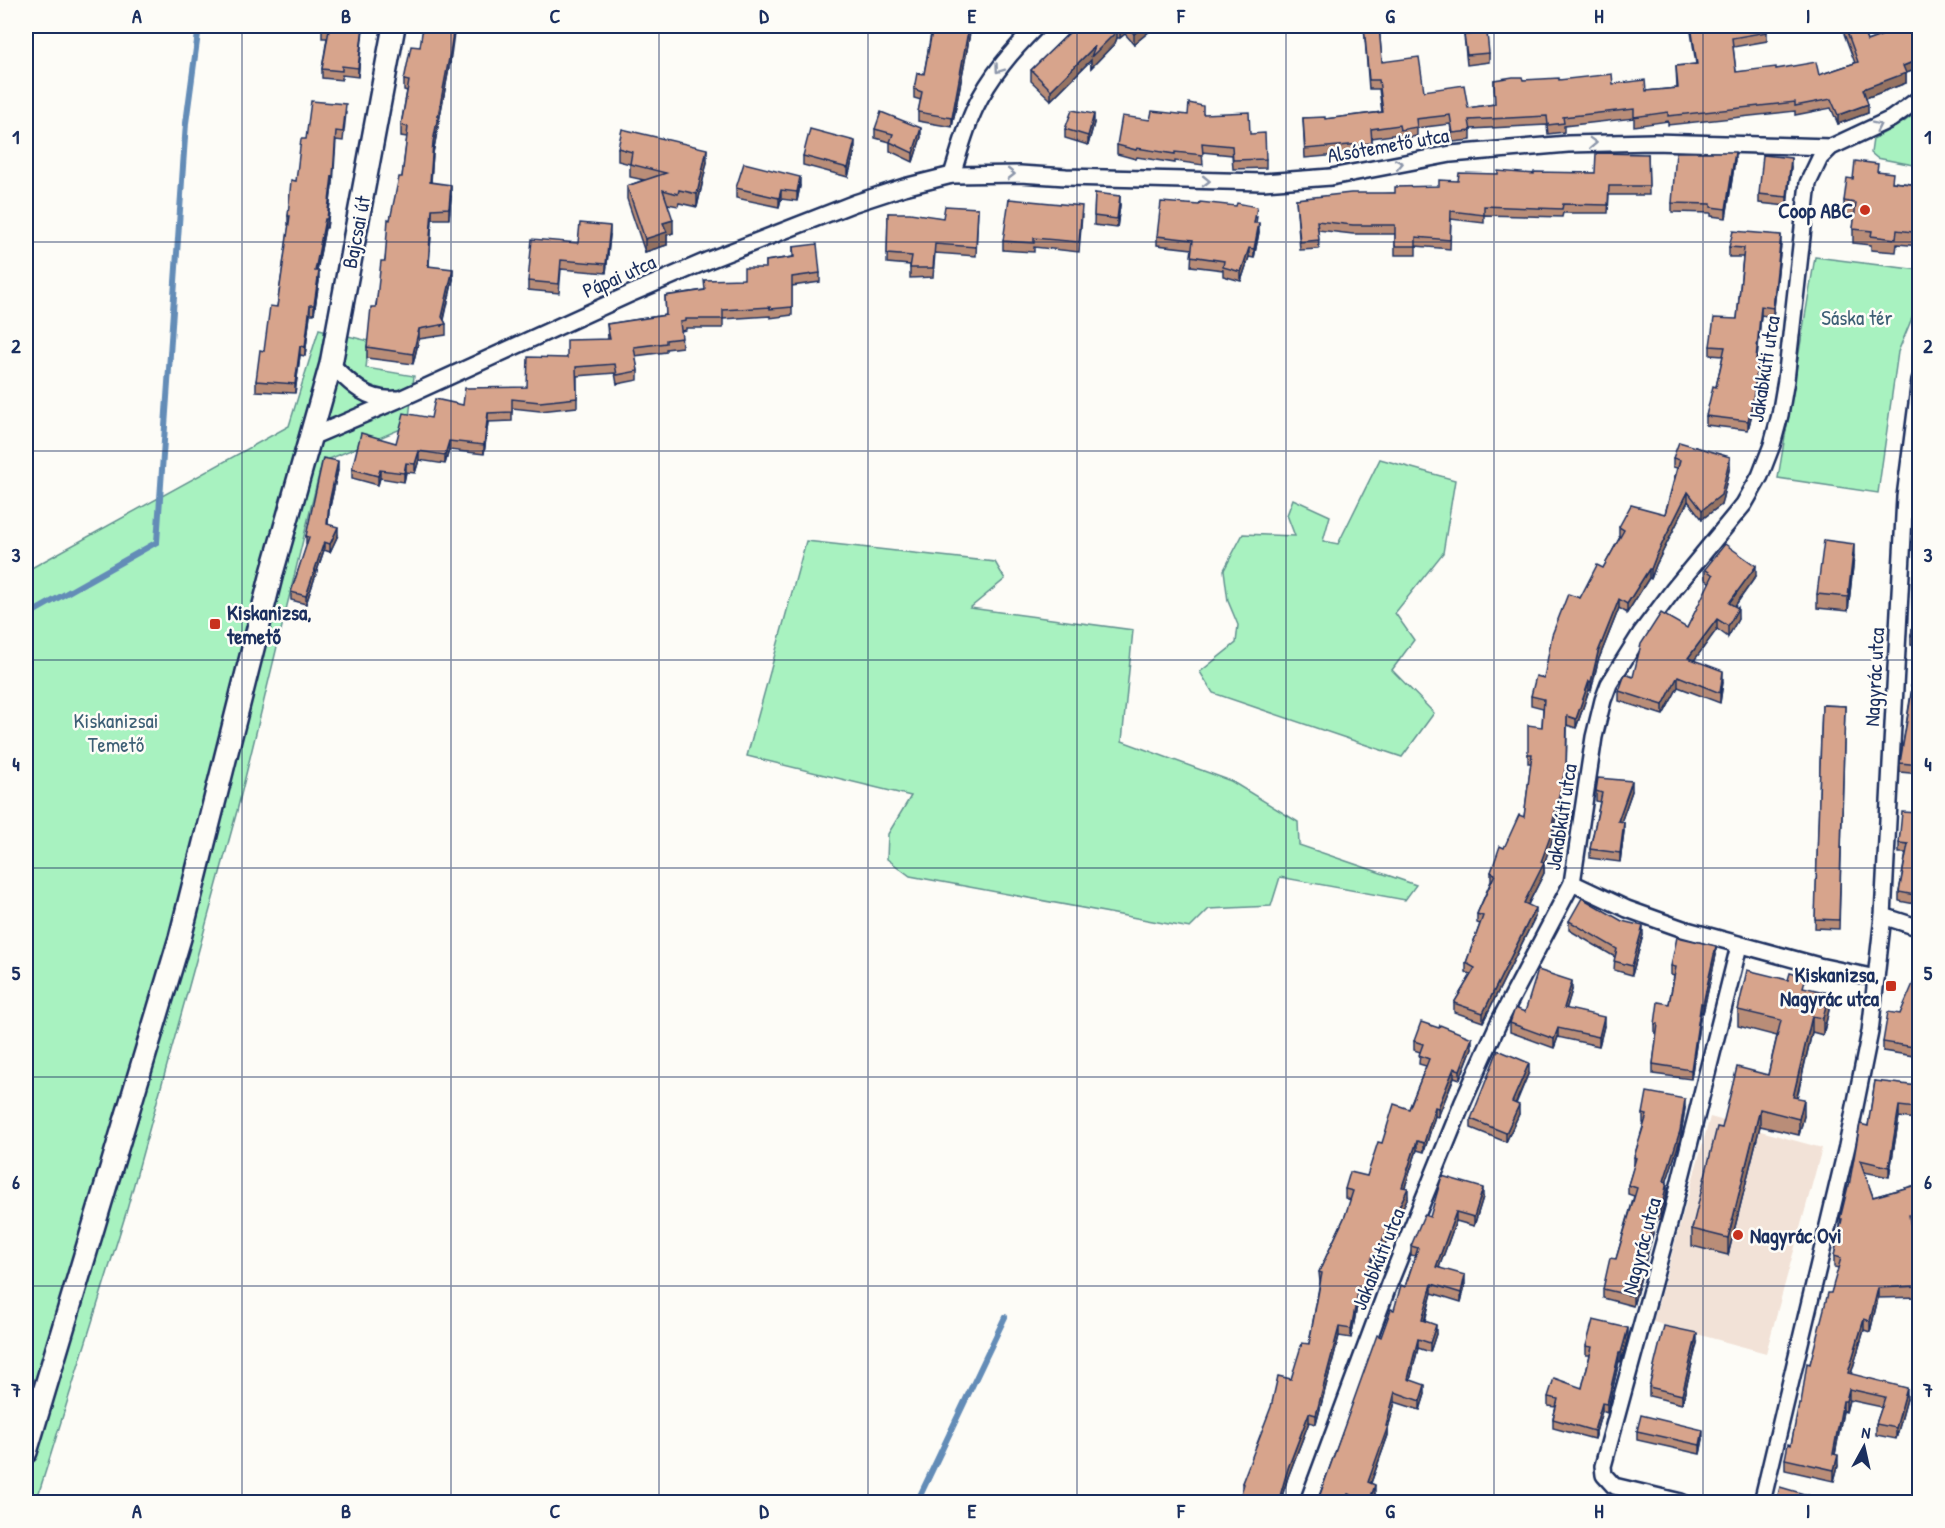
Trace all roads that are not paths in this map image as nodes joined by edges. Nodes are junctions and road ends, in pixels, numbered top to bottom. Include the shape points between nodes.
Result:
1 (394, 26) edge
2 (1037, 26) edge
3 (1920, 98) edge
4 (1831, 147) junction
5 (952, 175) junction
6 (331, 364) junction
7 (1920, 380) edge
8 (402, 399) junction
9 (310, 437) junction
10 (1572, 883) junction
11 (1883, 916) junction
12 (1920, 928) edge
13 (1739, 946) junction
14 (1876, 978) junction
15 (26, 1452) edge
16 (1308, 1503) edge
17 (1681, 1503) edge
18 (1762, 1503) edge

1 - 6 main road, Bajcsai út
2 -> 5 street via 986,87 965,133
4 -> 3 street via 1891,119
5 -> 4 street, Alsótemető utca via 1263,182 1331,177 1451,154 1568,144
4 - 10 street, Jakabkúti utca via 1820,158 1808,183 1786,380 1772,445 1744,504 1641,633 1610,684 1594,737
5 - 8 street, Pápai utca via 855,203 709,260
6 - 8 street via 370,397
6 - 9 main road, Bajcsai út
7 - 11 street, Nagyrác utca via 1905,497
8 - 9 street, Pápai utca
9 - 15 main road, Bajcsai út via 180,938
10 - 13 street via 1627,909
10 - 16 street, Jakabkúti utca via 1498,1024 1463,1102 1389,1284
11 - 12 street
11 - 14 street, Nagyrác utca
13 - 14 street
13 - 17 street, Nagyrác utca via 1603,1466 1604,1475 1614,1486
14 - 18 street, Nagyrác utca via 1856,1104

